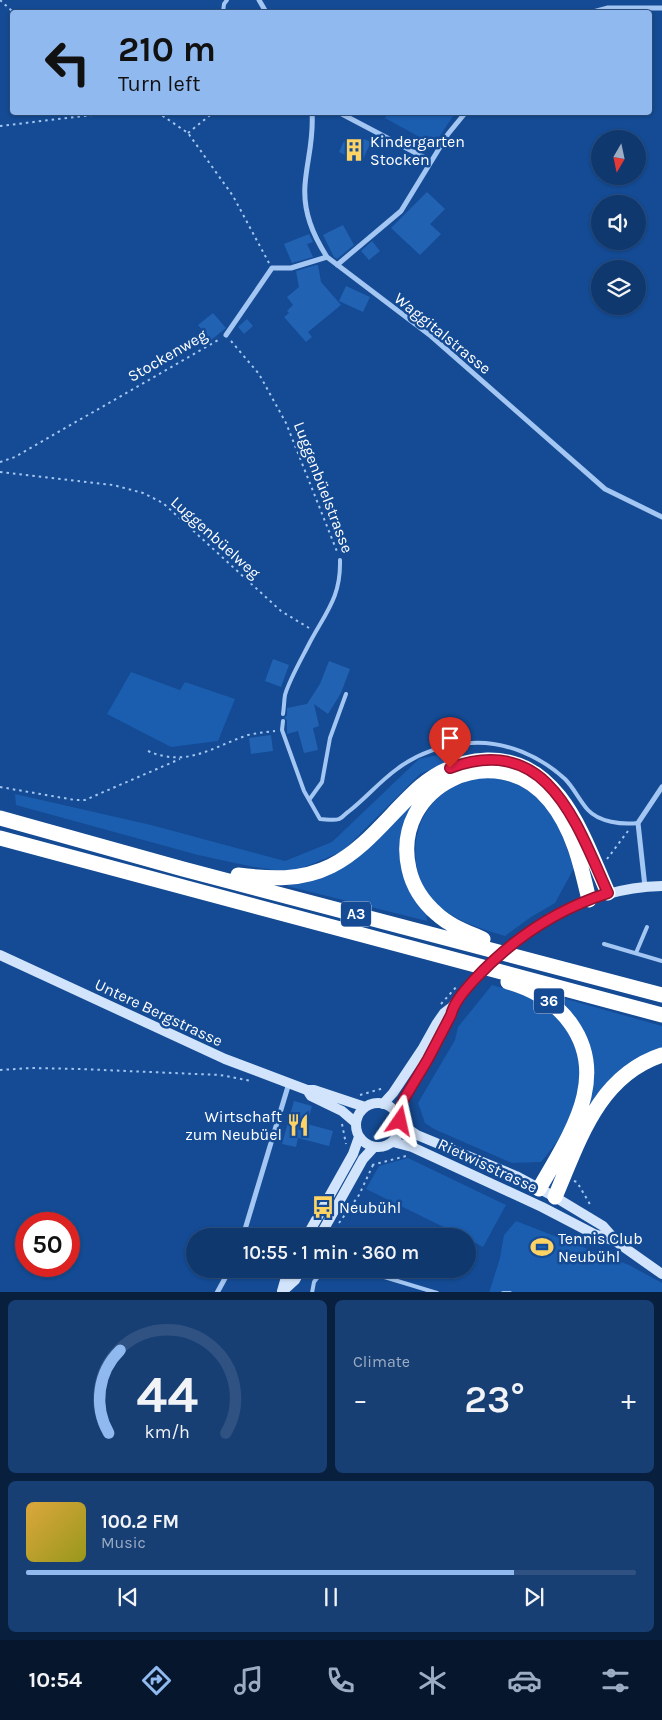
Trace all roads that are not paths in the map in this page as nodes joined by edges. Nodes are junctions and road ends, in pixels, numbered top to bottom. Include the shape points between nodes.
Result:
1 (662, 8) edge
2 (600, 10) edge
3 (312, 115) edge
4 (344, 115) edge
5 (464, 115) edge
6 (432, 161) junction
7 (327, 257) junction
8 (337, 265) junction
9 (226, 335) road end
10 (662, 518) edge
11 (340, 560) road end
12 (346, 694) dead end
13 (283, 714) dead end
14 (282, 721) dead end
15 (662, 787) edge
16 (309, 800) junction
17 (0, 818) edge
18 (638, 823) junction
19 (0, 838) edge
20 (184, 869) junction
21 (645, 886) junction
22 (662, 886) edge
23 (608, 893) junction
24 (589, 900) junction
25 (647, 927) dead end
26 (374, 938) junction
27 (604, 944) dead end
28 (636, 953) junction
29 (0, 955) edge
30 (528, 959) junction
31 (662, 961) edge
32 (662, 995) edge
33 (452, 1007) junction
34 (662, 1014) edge
35 (662, 1055) edge
36 (288, 1084) junction
37 (307, 1090) junction
38 (383, 1104) junction
39 (365, 1107) junction
40 (399, 1119) junction
41 (356, 1123) junction
42 (358, 1136) junction
43 (393, 1142) junction
44 (374, 1147) junction
45 (539, 1189) junction
46 (555, 1197) junction
47 (542, 1207) junction
48 (245, 1228) edge
49 (311, 1228) edge
50 (324, 1228) edge
51 (618, 1243) junction
52 (662, 1274) edge
53 (225, 1278) edge
54 (286, 1278) edge
55 (296, 1278) edge
56 (317, 1278) edge
57 (389, 1278) edge
58 (217, 1292) edge
59 (282, 1292) edge
60 (312, 1292) edge
61 (437, 1292) edge
62 (503, 1292) edge
63 (510, 1292) edge

1 - 2 street
3 - 7 street, Waggitalstrasse via 313,141 305,186 306,204 316,240
4 - 6 street
5 - 6 street
6 - 8 street via 401,211
7 - 8 street, Waggitalstrasse
7 - 9 street, Stockenweg via 291,268 272,268
8 - 10 street, Waggitalstrasse via 432,336 605,489
11 - 13 lane, Luggenbüelstrasse via 338,590 286,694
12 - 16 lane via 330,738 322,782
14 - 16 lane via 282,730
15 - 18 street
16 - 18 lane via 320,819 338,819 397,769 414,759 442,747 472,743 504,745 529,754 565,780 593,815 628,824
17 - 20 highway, A3
18 - 21 street
19 - 26 highway, A3
20 - 23 highway via 279,879 318,872 355,851 433,777 462,764 496,760 530,771 553,789 575,822
20 - 30 highway, A3
21 - 22 main road
21 - 23 main road
23 - 24 main road
24 - 30 highway via 580,861 564,823 532,784 506,773 480,771 455,778 433,792 417,811 408,837 408,865 418,893 431,909 454,926
24 - 33 main road, bridge via 533,928 500,954
25 - 28 lane
26 - 34 highway, A3
26 - 45 highway, 36 via 406,955 525,988 554,1004 573,1025 586,1057 584,1097 578,1115
27 - 28 lane
28 - 31 lane
29 - 36 main road, Untere Bergstrasse via 225,1059
30 - 32 highway, A3
33 - 38 main road via 437,1022 423,1048
33 - 40 main road via 451,1015 404,1099
35 - 46 highway via 634,1068 606,1094 589,1120
36 - 37 main road, Untere Bergstrasse
36 - 48 street
37 - 39 main road, Untere Bergstrasse
37 - 41 main road, Untere Bergstrasse via 311,1096 342,1111
38 - 39 main road
38 - 40 main road via 392,1107
39 - 41 main road via 358,1114
40 - 43 main road via 399,1134
40 - 45 main road, Rietwisstrasse via 417,1134
41 - 42 main road
42 - 44 main road via 365,1144
42 - 49 main road via 353,1154
43 - 44 main road via 382,1148
43 - 47 main road, Rietwisstrasse via 412,1147
44 - 50 main road via 363,1159
45 - 46 main road, Rietwisstrasse
45 - 47 main road, Rietwisstrasse
46 - 47 main road, Rietwisstrasse
46 - 51 main road, Rietwisstrasse via 603,1226
47 - 51 main road, Rietwisstrasse
51 - 52 main road, Rietwisstrasse
53 - 58 street
54 - 59 main road
55 - 59 main road
56 - 60 lane
57 - 61 lane
62 - 63 lane

